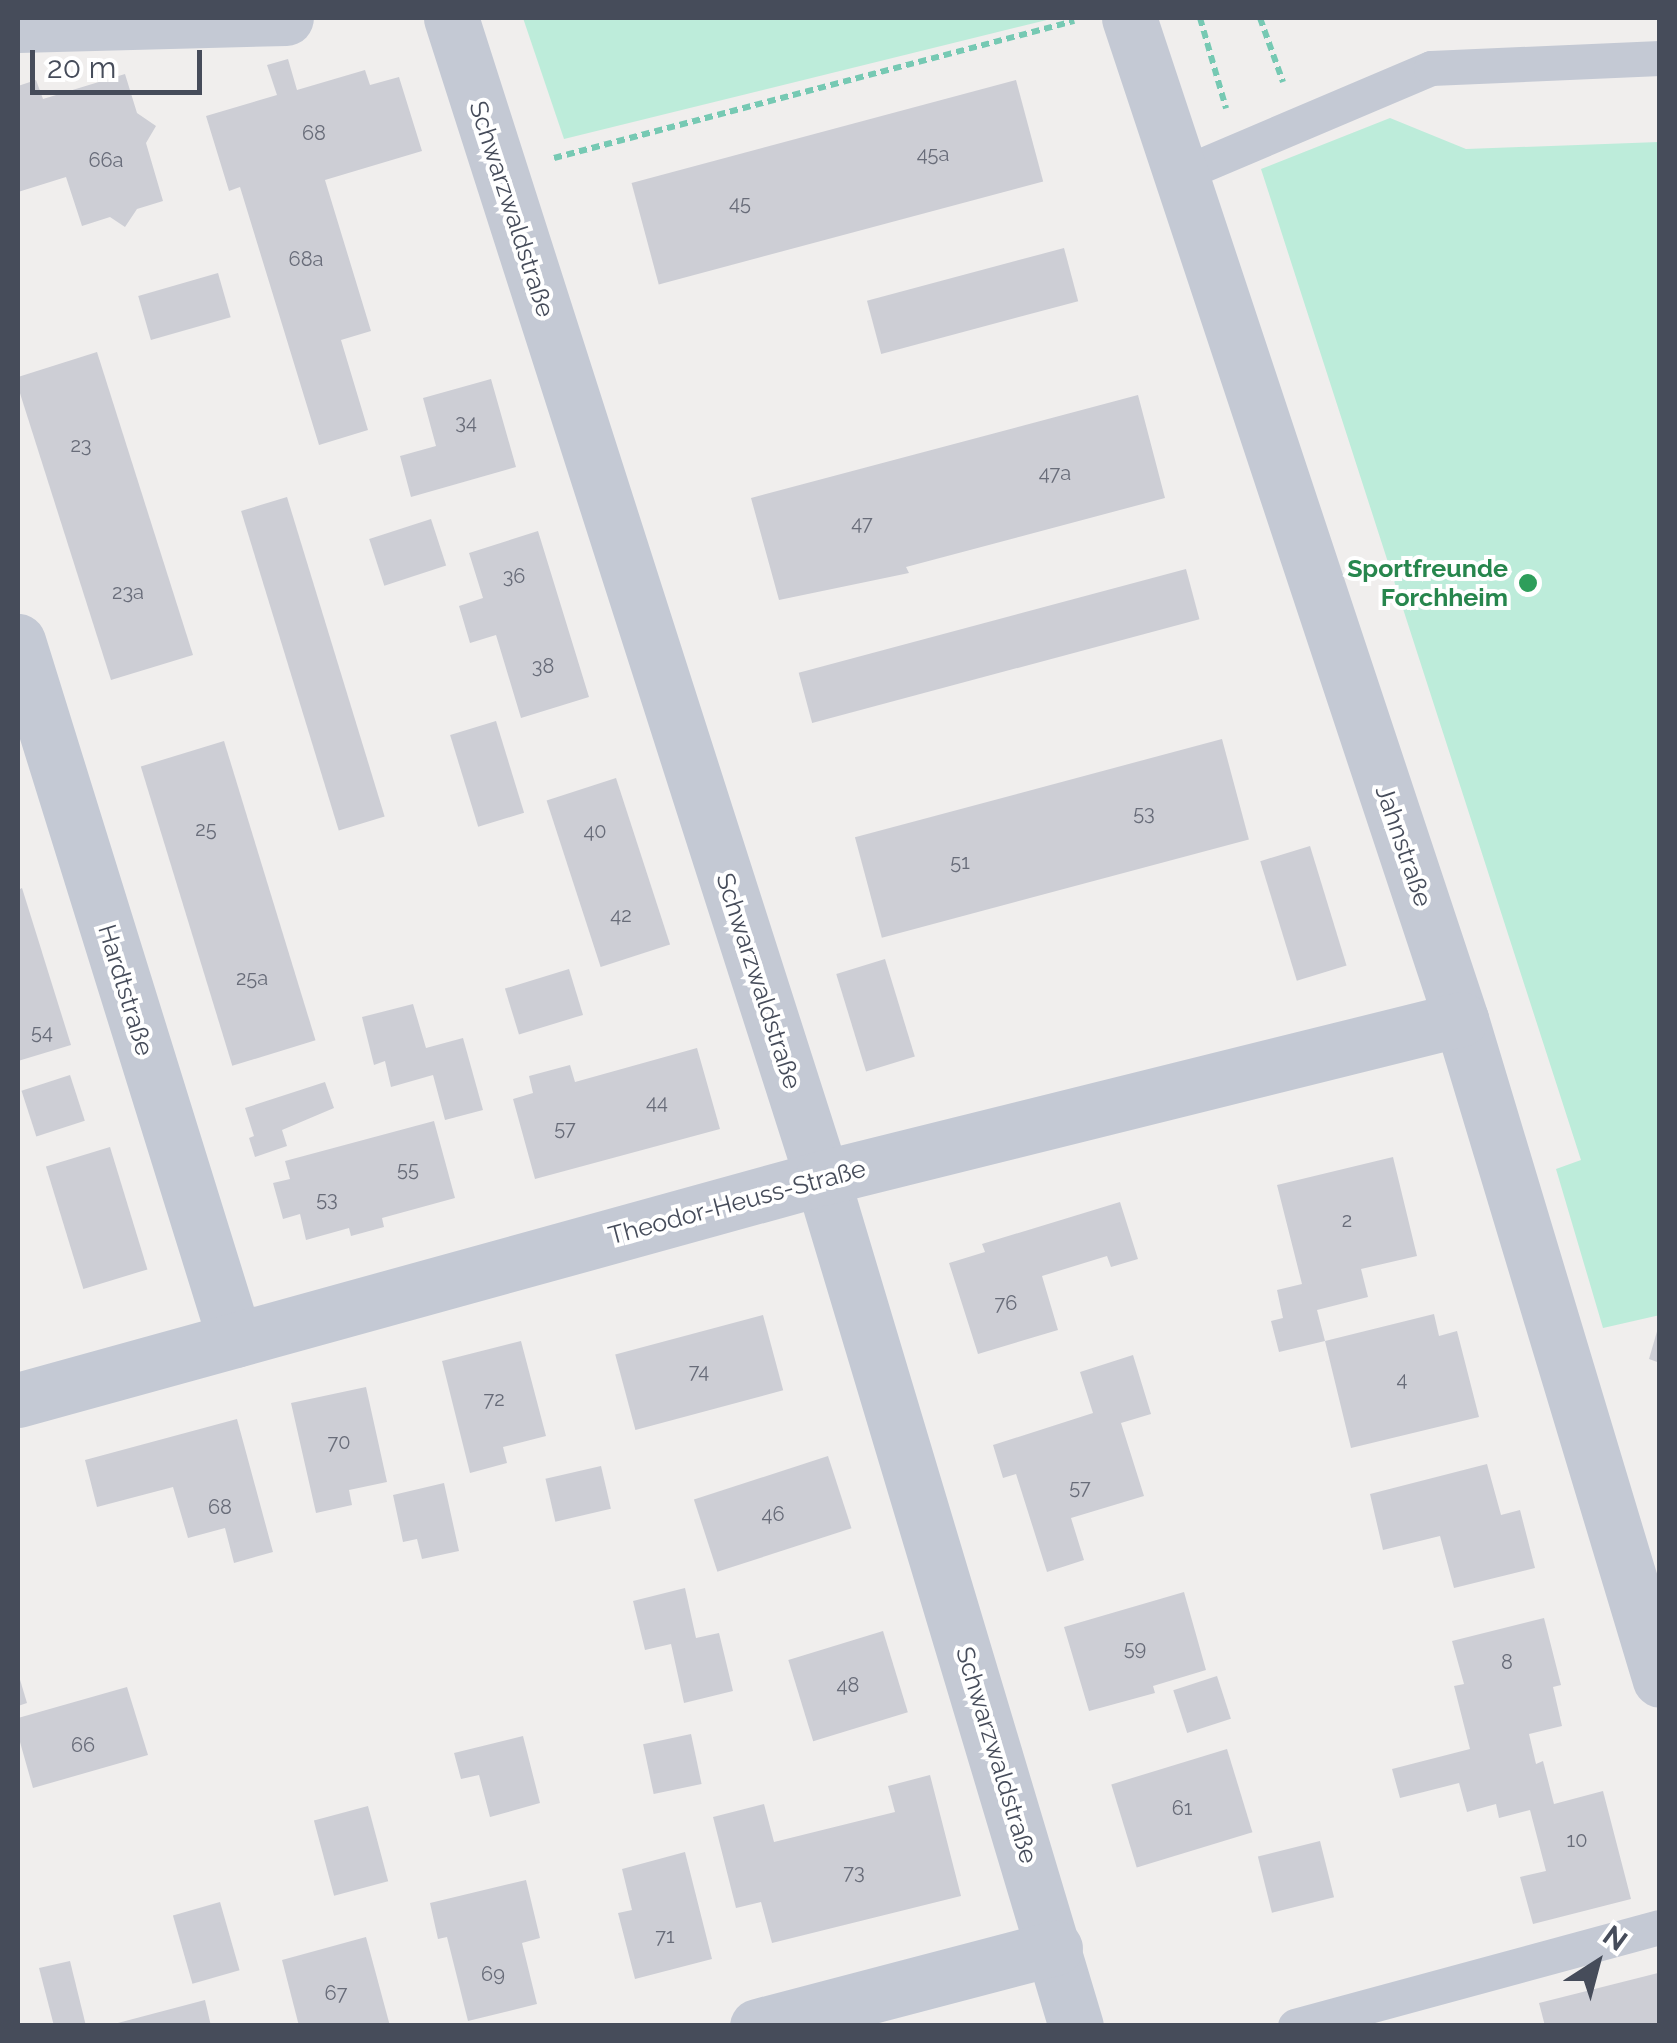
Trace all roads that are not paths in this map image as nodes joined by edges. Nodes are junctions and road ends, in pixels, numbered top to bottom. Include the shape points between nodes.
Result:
1 (286, 18) edge
2 (451, 18) edge
3 (1129, 18) edge
4 (18, 25) edge
5 (1660, 58) edge
6 (1178, 175) junction
7 (18, 641) edge
8 (1462, 1018) junction
9 (822, 1178) junction
10 (235, 1340) junction
11 (18, 1400) edge
12 (1660, 1680) edge
13 (1660, 1927) edge
14 (1055, 1948) junction
15 (757, 2026) edge
16 (1076, 2026) edge
17 (1295, 2026) edge

1 - 4 street
2 - 9 street, Schwarzwaldstraße
3 - 6 street, Jahnstraße
5 - 6 lane via 1431,68
6 - 8 street, Jahnstraße
7 - 10 street, Hardtstraße
8 - 9 street, Theodor-Heuss-Straße
8 - 12 street, Jahnstraße
9 - 10 street, Theodor-Heuss-Straße
9 - 14 street, Schwarzwaldstraße
10 - 11 street, Theodor-Heuss-Straße
13 - 17 lane
14 - 15 street
14 - 16 street, Schwarzwaldstraße

